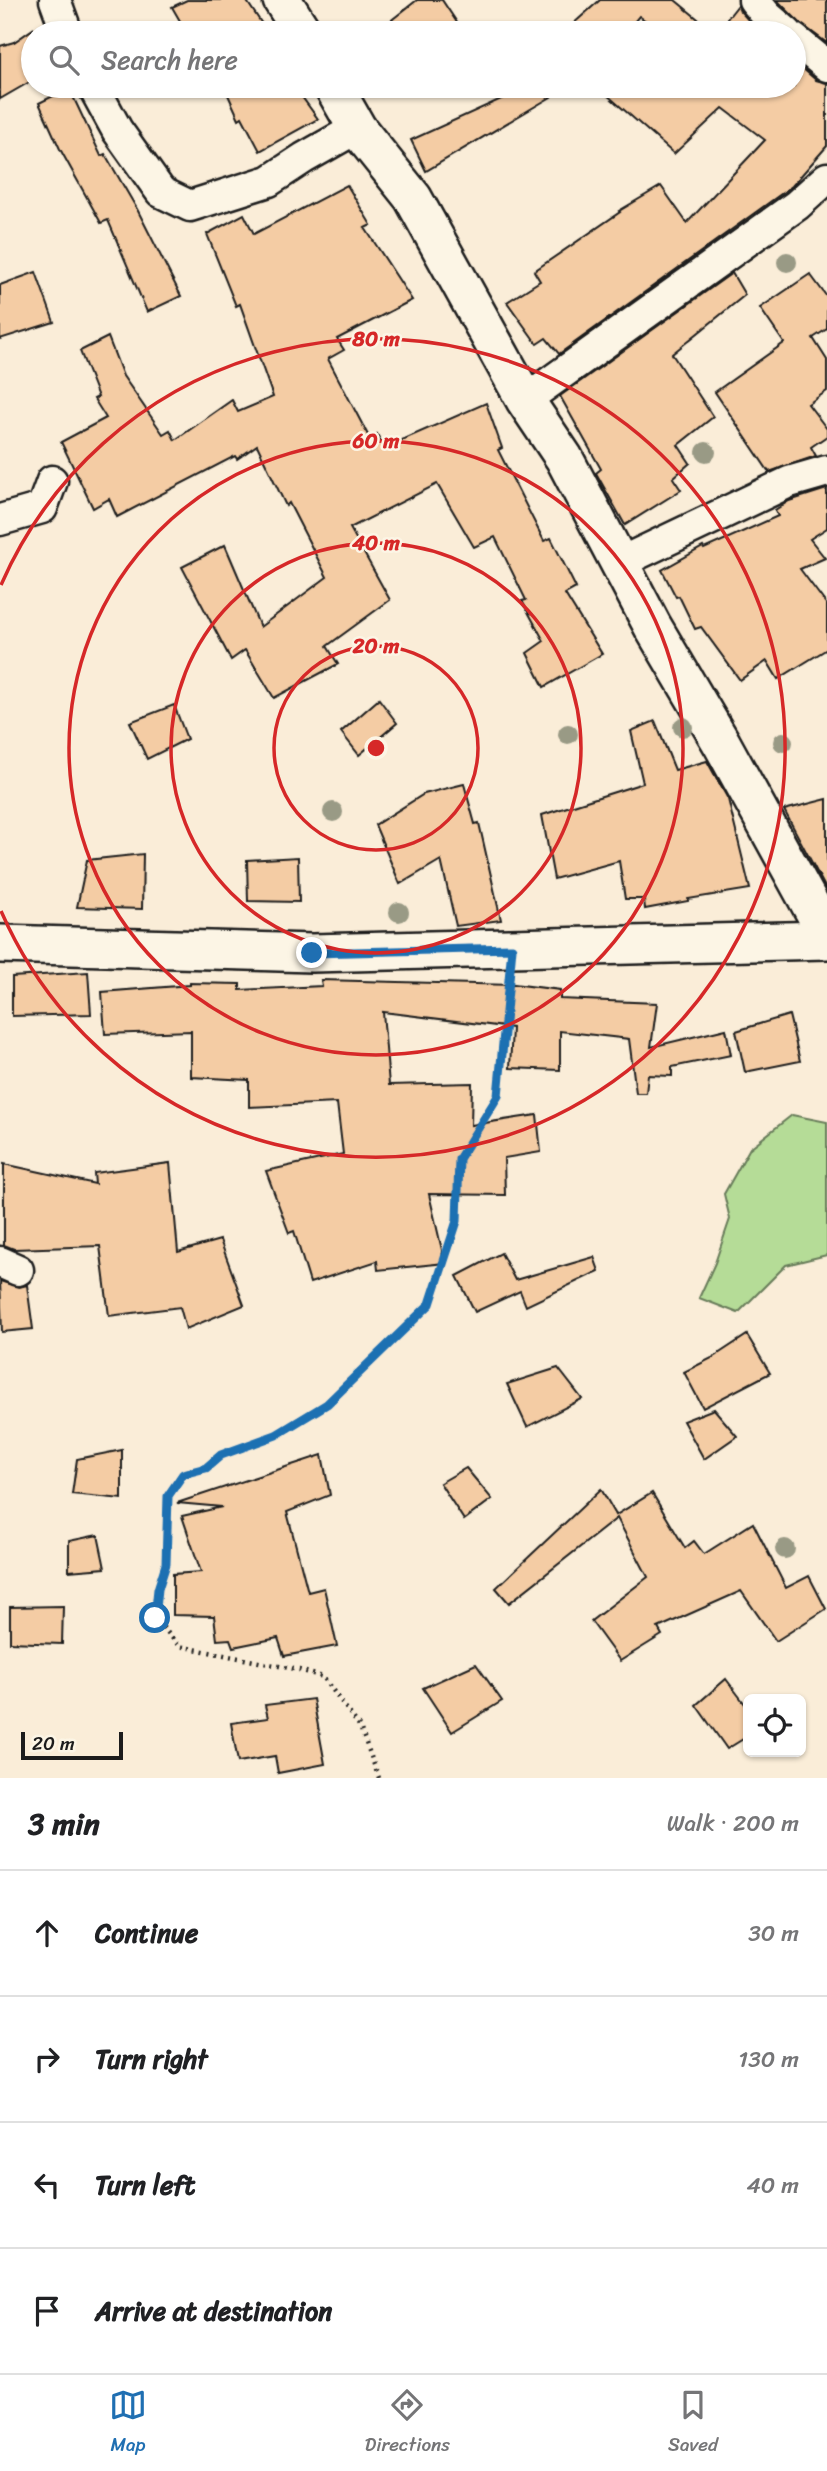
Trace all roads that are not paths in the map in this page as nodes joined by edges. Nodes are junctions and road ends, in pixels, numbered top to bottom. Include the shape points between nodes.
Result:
1 (55, 0) edge
2 (282, 0) edge
3 (754, 0) edge
4 (63, 21) edge
5 (295, 21) edge
6 (773, 21) edge
7 (806, 49) edge
8 (827, 66) edge
9 (100, 98) edge
10 (340, 98) edge
11 (357, 128) junction
12 (827, 178) edge
13 (525, 400) junction
14 (827, 471) edge
15 (52, 481) dead end
16 (0, 520) edge
17 (618, 563) junction
18 (827, 937) edge
19 (0, 944) edge

1 - 4 street
2 - 5 street
3 - 6 street
7 - 8 street
9 - 11 street via 161,192 190,206 269,181
10 - 11 street
11 - 13 street via 413,198
12 - 13 street via 797,205
13 - 17 street via 564,458
14 - 17 street via 789,482
15 - 16 street via 42,508
17 - 18 street
18 - 19 street via 312,953

